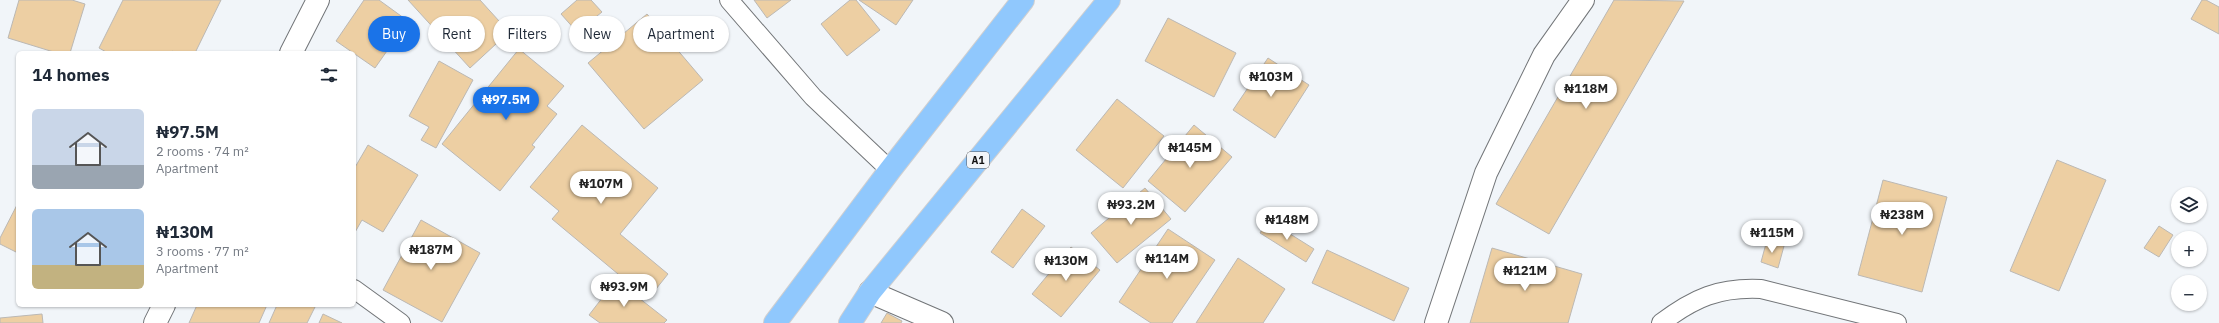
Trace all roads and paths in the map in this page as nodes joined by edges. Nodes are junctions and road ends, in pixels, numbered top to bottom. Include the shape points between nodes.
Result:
1 (318, 0) edge
2 (729, 0) edge
3 (1023, 0) edge
4 (1109, 0) edge
5 (1583, 0) edge
6 (292, 51) edge
7 (890, 170) junction
8 (356, 290) edge
9 (870, 292) junction
10 (163, 307) edge
11 (155, 323) edge
12 (401, 323) edge
13 (775, 323) edge
14 (850, 323) edge
15 (942, 323) edge
16 (1436, 323) edge
17 (1661, 323) edge
18 (1896, 323) edge

1 - 6 street
2 - 7 lane via 813,97
3 - 7 highway
4 - 9 highway, A1
5 - 16 street via 1544,55 1486,173
7 - 13 highway
8 - 12 lane
9 - 14 highway, A1
9 - 15 street
10 - 11 street
17 - 18 lane via 1690,304 1721,291 1740,288 1760,289

